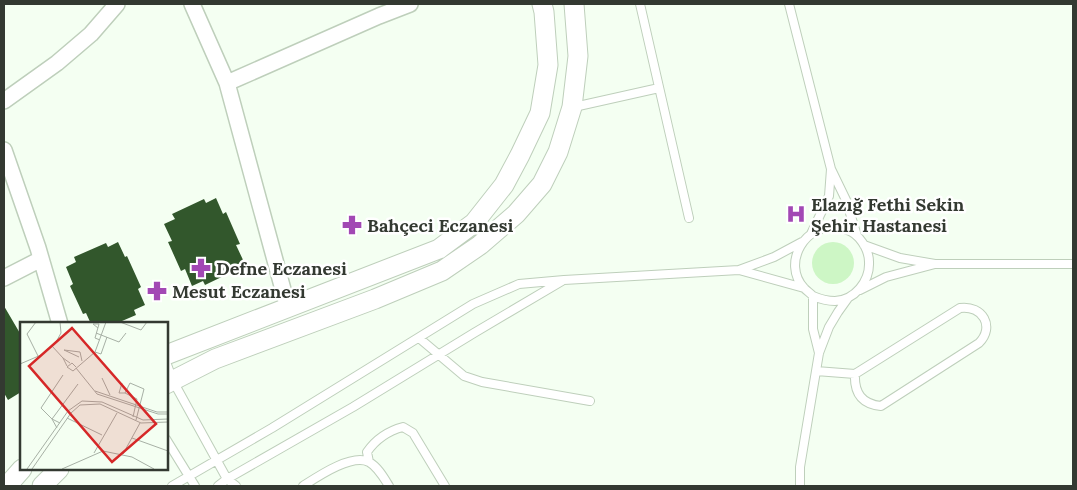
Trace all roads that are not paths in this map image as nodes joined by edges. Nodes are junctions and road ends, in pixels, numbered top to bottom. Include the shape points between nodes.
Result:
1 (117, 4) edge
2 (192, 4) edge
3 (410, 4) edge
4 (542, 4) edge
5 (574, 4) edge
6 (640, 4) edge
7 (789, 4) edge
8 (227, 83) junction
9 (659, 88) junction
10 (4, 101) edge
11 (572, 107) junction
12 (4, 150) edge
13 (831, 170) junction
14 (688, 218) dead end
15 (811, 234) junction
16 (857, 236) junction
17 (802, 242) junction
18 (864, 245) junction
19 (41, 259) junction
20 (935, 264) junction
21 (1073, 264) edge
22 (739, 270) junction
23 (4, 278) edge
24 (564, 280) junction
25 (804, 288) junction
26 (858, 290) junction
27 (813, 296) junction
28 (848, 298) junction
29 (288, 308) junction
30 (59, 322) edge
31 (419, 338) junction
32 (819, 352) junction
33 (168, 354) edge
34 (440, 354) junction
35 (816, 371) junction
36 (855, 374) junction
37 (169, 383) edge
38 (590, 401) dead end
39 (168, 442) edge
40 (216, 460) junction
41 (369, 462) junction
42 (21, 470) edge
43 (58, 470) edge
44 (189, 477) junction
45 (227, 479) junction
46 (7, 486) edge
47 (42, 486) edge
48 (172, 486) edge
49 (194, 486) edge
50 (218, 486) edge
51 (236, 486) edge
52 (303, 486) edge
53 (389, 486) edge
54 (444, 486) edge
55 (800, 486) edge

1 - 10 street via 91,34
2 - 8 street
3 - 8 street
4 - 29 street via 548,65 540,113 504,186 474,222 439,249
5 - 11 street via 578,56
6 - 9 lane
7 - 13 lane
8 - 29 street
9 - 11 lane
9 - 14 lane
11 - 37 street via 558,152 542,184 516,214 480,245 442,270 375,299 215,358
12 - 19 street
13 - 15 lane via 829,196
13 - 16 lane via 846,200
15 - 16 lane via 822,228 834,227 846,229
15 - 17 lane
16 - 18 lane
17 - 22 lane
17 - 25 lane via 795,265 797,277
18 - 20 lane via 900,258
18 - 26 lane via 869,256 869,269 866,281
19 - 23 street
19 - 30 street
20 - 21 lane
20 - 26 lane via 886,277
22 - 24 lane
22 - 25 lane
24 - 31 lane via 519,284 473,304
24 - 34 lane
25 - 27 lane
26 - 28 lane
27 - 28 lane via 837,301
27 - 32 lane via 813,329
28 - 32 lane via 829,327
29 - 33 street
31 - 34 lane
31 - 40 lane
32 - 35 lane
34 - 38 lane via 464,376 482,382
34 - 45 lane
35 - 36 lane
35 - 55 lane via 800,467
36 - 36 lane via 860,396 866,402 880,406 979,344 986,332 984,318 974,309 960,308
37 - 40 lane
39 - 44 lane
40 - 44 lane
40 - 45 lane
41 - 52 lane via 359,459 330,469
41 - 53 lane
41 - 54 lane via 367,452 373,443 404,427 413,433
42 - 46 street
43 - 47 street
44 - 48 lane
44 - 49 lane
45 - 50 lane
45 - 51 lane

